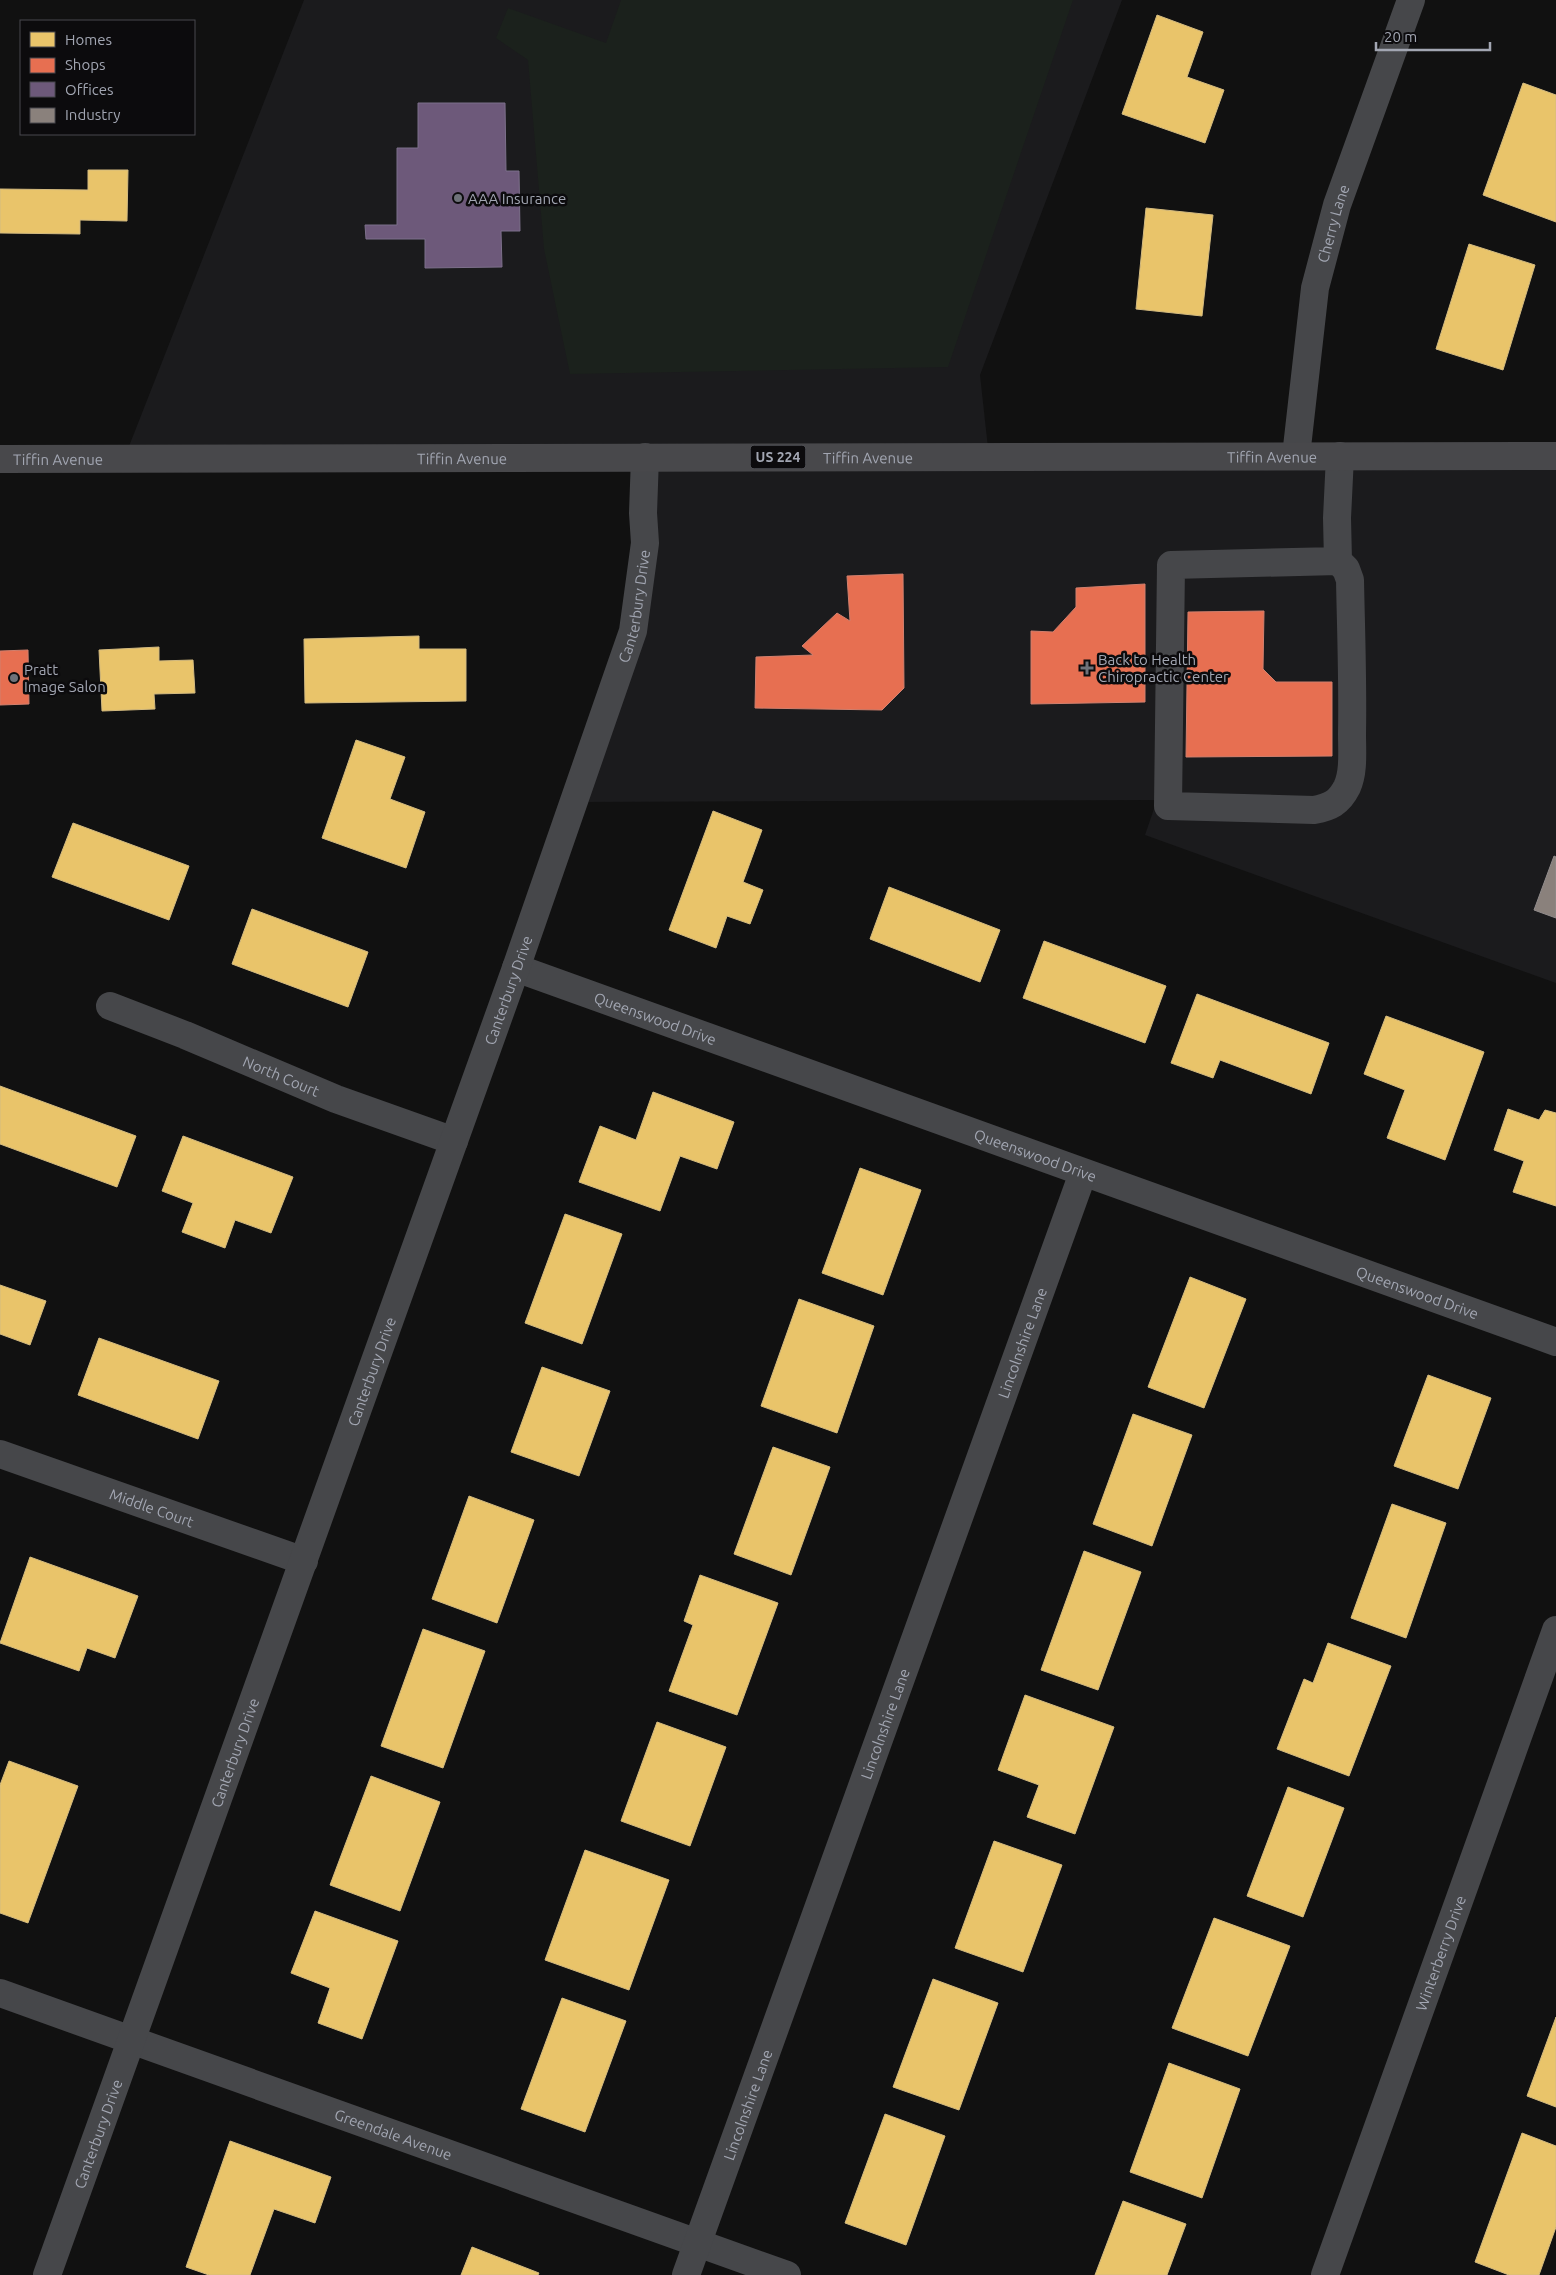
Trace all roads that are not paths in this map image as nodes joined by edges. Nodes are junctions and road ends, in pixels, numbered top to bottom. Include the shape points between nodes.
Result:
1 (1411, 0) edge
2 (1296, 456) junction
3 (1340, 456) junction
4 (1556, 456) edge
5 (645, 457) junction
6 (0, 459) edge
7 (1338, 561) junction
8 (516, 968) junction
9 (110, 1006) dead end
10 (454, 1141) junction
11 (1083, 1173) junction
12 (1556, 1342) edge
13 (0, 1454) edge
14 (304, 1561) junction
15 (1556, 1630) edge
16 (0, 1993) edge
17 (131, 2040) junction
18 (698, 2243) junction
19 (47, 2275) edge
20 (686, 2275) edge
21 (787, 2275) edge
22 (1325, 2275) edge

1 - 2 street, Cherry Lane via 1337,205 1315,288
2 - 3 highway, Tiffin Avenue / US 224
2 - 5 highway, Tiffin Avenue / US 224
3 - 4 highway, Tiffin Avenue / US 224
3 - 7 street
5 - 6 highway, Tiffin Avenue / US 224
5 - 8 street, Canterbury Drive via 644,562 633,631
7 - 7 street via 1350,580 1351,768 1347,786 1339,799 1331,806 1314,810 1168,806 1171,565
8 - 10 street, Canterbury Drive
8 - 11 street, Queenswood Drive
9 - 10 street, North Court via 336,1099
10 - 14 street, Canterbury Drive
11 - 12 street, Queenswood Drive
11 - 18 street, Lincolnshire Lane
13 - 14 street, Middle Court
14 - 17 street, Canterbury Drive
15 - 22 street, Winterberry Drive
16 - 17 street, Greendale Avenue
17 - 18 street, Greendale Avenue
17 - 19 street, Canterbury Drive
18 - 20 street, Lincolnshire Lane
18 - 21 street, Greendale Avenue

